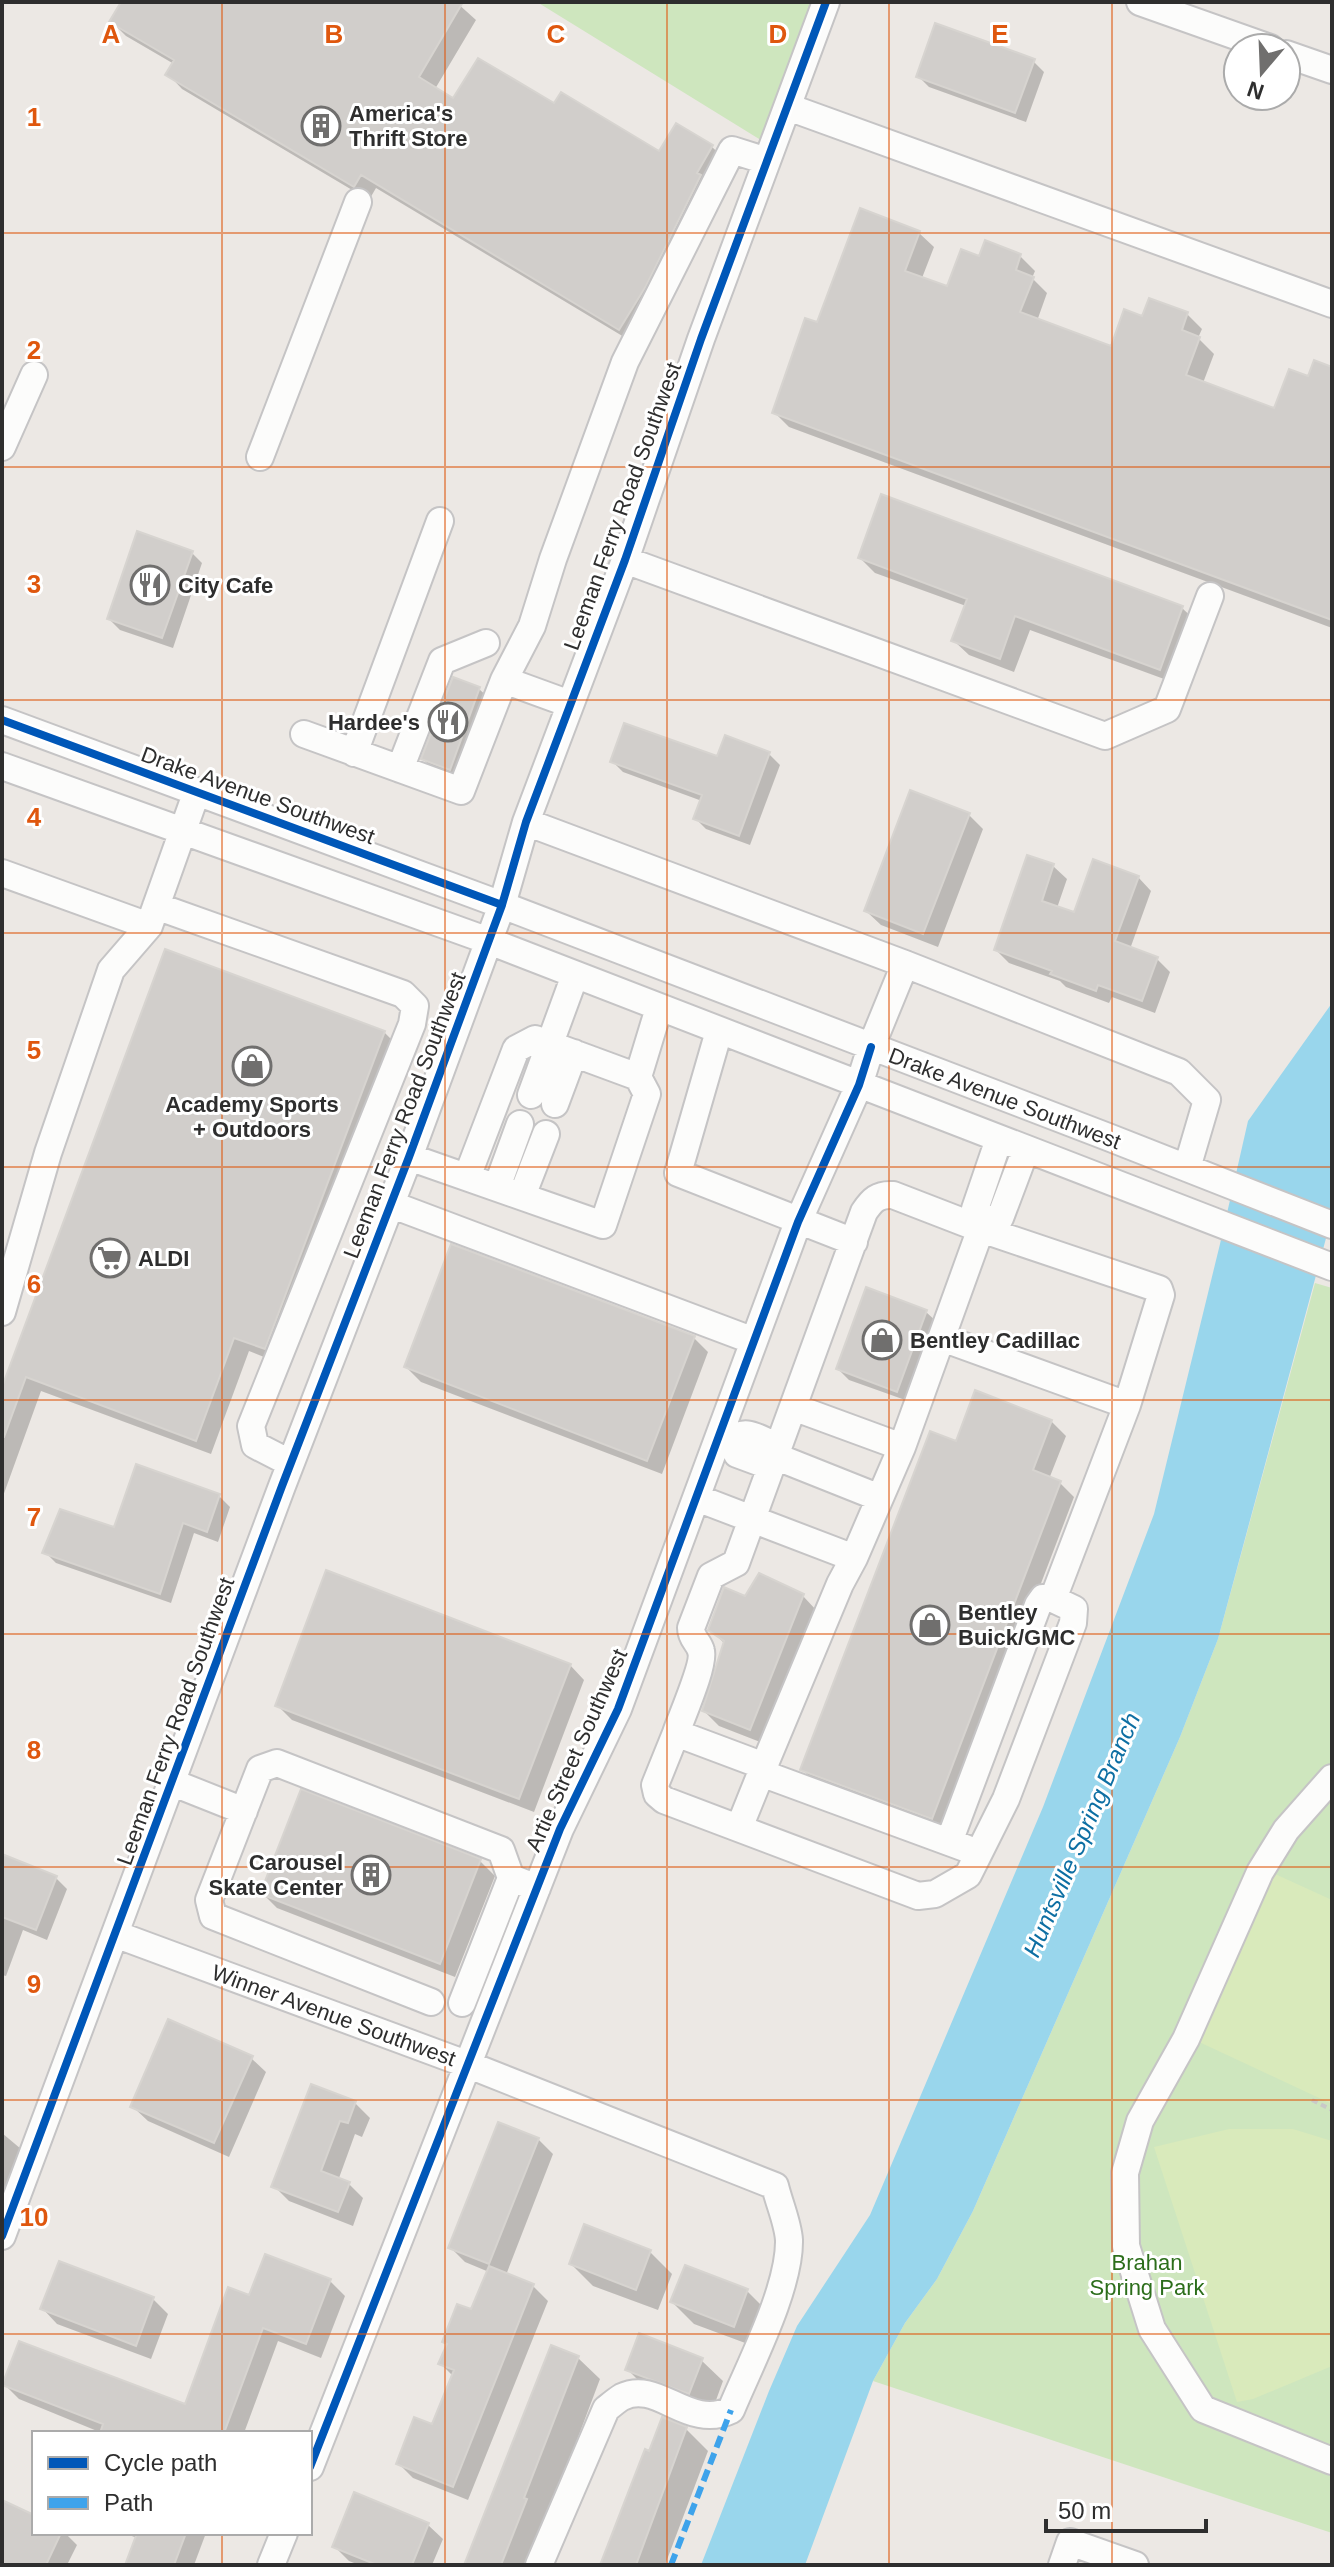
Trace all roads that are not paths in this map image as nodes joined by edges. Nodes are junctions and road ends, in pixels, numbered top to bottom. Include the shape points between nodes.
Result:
1 (826, 2) edge
2 (1140, 2) edge
3 (1225, 32) edge
4 (1302, 60) edge
5 (1332, 70) edge
6 (788, 107) junction
7 (767, 161) junction
8 (358, 202) dead end
9 (1332, 304) edge
10 (34, 375) dead end
11 (2, 447) edge
12 (260, 457) dead end
13 (440, 521) dead end
14 (625, 560) junction
15 (1210, 596) dead end
16 (486, 643) dead end
17 (504, 680) junction
18 (570, 704) junction
19 (2, 720) edge
20 (304, 734) dead end
21 (354, 753) junction
22 (2, 766) edge
23 (400, 769) junction
24 (197, 791) junction
25 (272, 819) junction
26 (526, 822) junction
27 (182, 831) junction
28 (258, 857) junction
29 (2, 873) edge
30 (502, 905) junction
31 (153, 916) junction
32 (489, 941) junction
33 (905, 964) junction
34 (575, 975) junction
35 (659, 1008) junction
36 (719, 1031) junction
37 (871, 1047) junction
38 (562, 1049) junction
39 (396, 1067) junction
40 (638, 1077) junction
41 (436, 1081) junction
42 (859, 1085) junction
43 (543, 1100) dead end
44 (520, 1124) dead end
45 (546, 1134) dead end
46 (999, 1139) junction
47 (1026, 1149) junction
48 (409, 1157) junction
49 (1187, 1168) junction
50 (467, 1177) junction
51 (497, 1187) junction
52 (522, 1196) junction
53 (390, 1204) junction
54 (798, 1222) junction
55 (983, 1225) junction
56 (1332, 1225) edge
57 (854, 1242) junction
58 (1331, 1266) edge
59 (2, 1312) edge
60 (942, 1338) junction
61 (754, 1341) junction
62 (1127, 1405) junction
63 (793, 1407) junction
64 (726, 1439) junction
65 (902, 1447) junction
66 (774, 1455) junction
67 (290, 1463) junction
68 (697, 1498) junction
69 (880, 1498) junction
70 (752, 1519) junction
71 (854, 1558) junction
72 (1053, 1599) junction
73 (676, 1733) junction
74 (763, 1769) junction
75 (1332, 1778) edge
76 (171, 1782) junction
77 (244, 1811) junction
78 (739, 1828) junction
79 (949, 1842) junction
80 (980, 1853) junction
81 (511, 1878) junction
82 (537, 1888) junction
83 (115, 1934) junction
84 (431, 2002) junction
85 (462, 2003) junction
86 (488, 2014) junction
87 (414, 2045) junction
88 (469, 2065) junction
89 (2, 2236) edge
90 (1332, 2461) edge
91 (312, 2462) edge
92 (283, 2535) edge
93 (271, 2565) edge
94 (539, 2565) edge
95 (1062, 2565) edge
96 (1135, 2565) edge

1 - 6 street, Leeman Ferry Road Southwest
2 - 3 street
4 - 5 street
6 - 7 street, Leeman Ferry Road Southwest
6 - 9 street
7 - 14 street, Leeman Ferry Road Southwest
7 - 17 street via 732,150 625,362 532,626
8 - 12 street
10 - 11 street
13 - 21 street
14 - 15 street via 1105,736 1167,709
14 - 18 street, Leeman Ferry Road Southwest
16 - 23 street via 442,661
17 - 18 street
17 - 23 street via 461,791
18 - 26 street, Leeman Ferry Road Southwest
19 - 24 street, Drake Avenue Southwest
20 - 21 street
21 - 23 street
22 - 27 street, Drake Avenue Southwest
24 - 25 street, Drake Avenue Southwest
24 - 27 street
25 - 28 street
25 - 30 street, Drake Avenue Southwest
26 - 30 street, Leeman Ferry Road Southwest
26 - 33 street
27 - 28 street, Drake Avenue Southwest
27 - 31 street
28 - 32 street, Drake Avenue Southwest
29 - 31 street
30 - 32 street, Leeman Ferry Road Southwest
30 - 37 street, Drake Avenue Southwest
31 - 39 street via 403,994 415,1006
31 - 59 street via 111,970 48,1153
32 - 34 street, Drake Avenue Southwest
32 - 41 street, Leeman Ferry Road Southwest
33 - 37 street, Artie Street Southwest
33 - 49 street via 1179,1072 1207,1100
34 - 35 street, Drake Avenue Southwest
34 - 38 street
35 - 36 street, Drake Avenue Southwest
35 - 40 street
36 - 42 street, Drake Avenue Southwest
36 - 54 street via 678,1173
37 - 42 street, Artie Street Southwest
37 - 49 street, Drake Avenue Southwest
38 - 40 street
38 - 43 street
38 - 50 street via 535,1039 516,1049
39 - 41 street
39 - 67 street via 251,1426 255,1445
40 - 52 street via 647,1094 603,1225
41 - 48 street, Leeman Ferry Road Southwest
42 - 46 street, Drake Avenue Southwest
42 - 54 street, Artie Street Southwest
44 - 51 street
45 - 52 street
46 - 47 street, Drake Avenue Southwest
46 - 55 street via 975,1209
47 - 55 street via 1000,1218
47 - 58 street, Drake Avenue Southwest
48 - 50 street
48 - 53 street, Leeman Ferry Road Southwest
49 - 56 street, Drake Avenue Southwest
50 - 51 street
51 - 52 street
53 - 61 street
53 - 67 street, Leeman Ferry Road Southwest
54 - 57 street
54 - 61 street, Artie Street Southwest
55 - 57 street via 884,1194 864,1212
55 - 60 street
55 - 62 street via 1159,1289
57 - 63 street
60 - 62 street
60 - 65 street
61 - 64 street, Artie Street Southwest
62 - 72 street
63 - 65 street
63 - 66 street
64 - 66 street via 737,1454 764,1464
64 - 68 street, Artie Street Southwest
65 - 69 street
66 - 69 street
66 - 70 street
67 - 76 street, Leeman Ferry Road Southwest
68 - 70 street
68 - 82 street, Artie Street Southwest via 618,1709
69 - 71 street
70 - 71 street
70 - 73 street via 736,1563 711,1576 691,1628 702,1660
71 - 74 street
72 - 79 street via 1043,1598 1038,1605
72 - 80 street via 1074,1609 1073,1623
73 - 74 street
73 - 78 street via 655,1785 657,1794
74 - 78 street
74 - 79 street
75 - 90 street via 1286,1830 1260,1872 1186,2039 1140,2121 1125,2173 1126,2246 1152,2329 1203,2409
76 - 77 street
76 - 83 street, Leeman Ferry Road Southwest
77 - 81 street via 260,1769 277,1763 501,1850
77 - 84 street via 209,1900 213,1916
78 - 80 street via 918,1896 935,1894 968,1875
79 - 80 street
81 - 82 street
81 - 85 street
82 - 86 street, Artie Street Southwest
83 - 87 street, Winner Avenue Southwest
83 - 89 street, Leeman Ferry Road Southwest
84 - 85 street via 450,2009
84 - 87 street
85 - 86 street
86 - 88 street, Artie Street Southwest
87 - 88 street, Winner Avenue Southwest
88 - 91 street, Artie Street Southwest
88 - 94 street, Winner Avenue Southwest via 775,2186 789,2236 783,2285 731,2410 716,2417 700,2415 646,2393 624,2396 606,2409
92 - 93 street
95 - 96 street via 1070,2542

